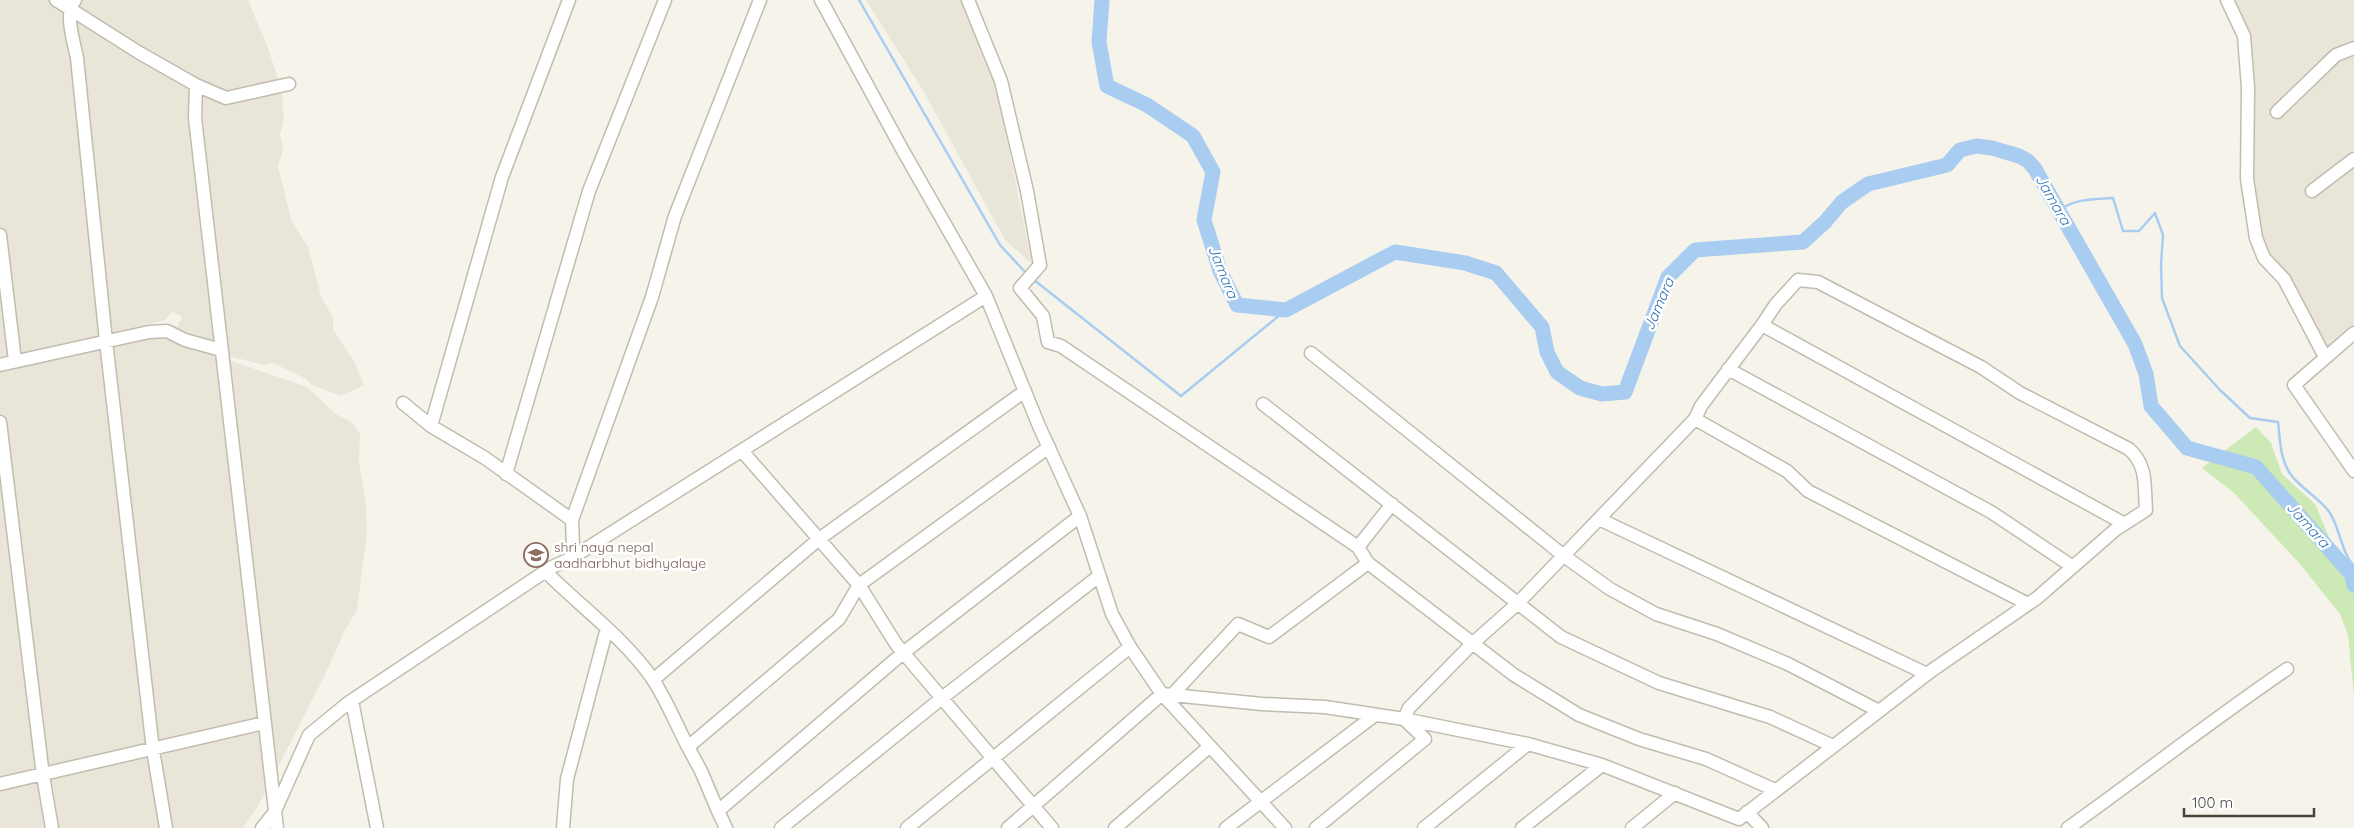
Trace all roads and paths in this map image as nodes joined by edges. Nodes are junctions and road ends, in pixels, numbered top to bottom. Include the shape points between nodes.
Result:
1 (56, 0) edge
2 (569, 0) edge
3 (665, 0) edge
4 (760, 0) edge
5 (822, 0) edge
6 (968, 0) edge
7 (2227, 0) edge
8 (73, 5) edge
9 (2354, 48) edge
10 (288, 84) dead end
11 (196, 86) junction
12 (2278, 112) dead end
13 (2354, 159) edge
14 (2312, 191) dead end
15 (0, 235) edge
16 (986, 296) junction
17 (1762, 325) junction
18 (2354, 333) edge
19 (106, 341) junction
20 (221, 350) junction
21 (1311, 353) dead end
22 (2324, 357) junction
23 (16, 361) junction
24 (0, 365) edge
25 (1728, 369) junction
26 (1025, 391) junction
27 (403, 403) dead end
28 (1263, 404) dead end
29 (1695, 419) junction
30 (0, 422) edge
31 (431, 426) junction
32 (1049, 447) junction
33 (742, 451) junction
34 (2354, 471) edge
35 (506, 474) junction
36 (1392, 504) junction
37 (1080, 516) junction
38 (1599, 519) junction
39 (572, 520) junction
40 (2123, 523) junction
41 (819, 539) junction
42 (1358, 547) junction
43 (1564, 556) junction
44 (570, 558) junction
45 (1368, 563) junction
46 (2073, 567) junction
47 (546, 572) junction
48 (1099, 576) junction
49 (859, 585) junction
50 (1517, 604) junction
51 (2028, 604) junction
52 (607, 628) junction
53 (1473, 643) junction
54 (1130, 647) junction
55 (903, 653) junction
56 (2287, 670) dead end
57 (1927, 674) junction
58 (653, 680) junction
59 (1167, 694) junction
60 (942, 698) junction
61 (352, 701) junction
62 (1879, 711) junction
63 (1375, 715) junction
64 (1404, 719) junction
65 (264, 723) junction
66 (1528, 744) junction
67 (1209, 746) junction
68 (1833, 746) junction
69 (688, 747) junction
70 (153, 750) junction
71 (994, 758) junction
72 (1602, 765) junction
73 (43, 776) junction
74 (0, 784) edge
75 (1775, 790) junction
76 (1675, 793) junction
77 (1260, 800) junction
78 (1035, 806) junction
79 (718, 811) junction
80 (274, 813) junction
81 (1743, 816) junction
82 (52, 828) edge
83 (166, 828) edge
84 (262, 828) edge
85 (277, 828) edge
86 (378, 828) edge
87 (563, 828) edge
88 (726, 828) edge
89 (781, 828) edge
90 (907, 828) edge
91 (1008, 828) edge
92 (1052, 828) edge
93 (1115, 828) edge
94 (1226, 828) edge
95 (1285, 828) edge
96 (1316, 828) edge
97 (1424, 828) edge
98 (1522, 828) edge
99 (1632, 828) edge
100 (1728, 828) edge
101 (1762, 828) edge
102 (2068, 828) edge

1 - 8 street
2 - 31 street via 502,177
3 - 35 street via 589,191
4 - 39 street via 676,216 652,297
5 - 16 street
6 - 42 street via 1001,81 1034,228 1040,265 1020,288 1043,316 1048,342 1061,346
7 - 22 street via 2244,36 2248,88 2247,179 2256,238 2264,258 2284,279
8 - 11 street
8 - 19 street
9 - 12 street via 2336,55
10 - 11 street via 226,98
11 - 20 street via 195,118
13 - 14 street
15 - 23 street
16 - 26 street
16 - 33 street
17 - 25 street
17 - 40 street
17 - 40 street via 1798,280 1818,282 1981,367 2020,393 2129,449 2138,458 2144,474 2146,510
18 - 22 street
19 - 20 street via 167,331 185,340
19 - 23 street
19 - 70 street
20 - 65 street
21 - 43 street
22 - 34 street via 2294,385
23 - 24 street
25 - 29 street
25 - 46 street via 1990,512
26 - 32 street
26 - 41 street
27 - 31 street
28 - 36 street
29 - 38 street
29 - 51 street via 1787,471 1808,491
30 - 73 street
31 - 35 street
32 - 37 street
32 - 49 street
33 - 41 street
33 - 44 street
35 - 39 street
36 - 42 street
36 - 50 street
37 - 48 street
37 - 55 street
38 - 43 street
38 - 57 street
39 - 44 street
40 - 46 street
41 - 49 street
41 - 58 street
42 - 45 street
43 - 50 street
43 - 62 street via 1610,589 1656,614 1717,634 1788,664
44 - 47 street
45 - 53 street
45 - 59 street via 1269,637 1238,624
46 - 51 street
47 - 52 street
47 - 61 street
48 - 54 street via 1112,614
48 - 60 street
49 - 55 street
49 - 69 street via 839,619
50 - 53 street
50 - 68 street via 1561,637 1659,683 1770,717
51 - 57 street
52 - 58 street
52 - 87 street via 567,778
53 - 64 street via 1409,708
53 - 75 street via 1514,675 1579,715 1639,739 1706,759
54 - 59 street
54 - 71 street
55 - 60 street
55 - 79 street
56 - 102 street via 2195,733 2138,779
57 - 62 street
58 - 69 street
59 - 63 street via 1325,707
59 - 67 street
59 - 78 street
60 - 71 street
60 - 89 street
61 - 80 street via 308,735
61 - 86 street
62 - 68 street
63 - 64 street
63 - 77 street
64 - 66 street
64 - 96 street via 1425,739
65 - 70 street
65 - 80 street
66 - 72 street
66 - 97 street
67 - 77 street
67 - 93 street
68 - 75 street
69 - 79 street
70 - 73 street
70 - 83 street
71 - 78 street
71 - 90 street
72 - 76 street
72 - 98 street
73 - 74 street
73 - 82 street
75 - 81 street
76 - 81 street
76 - 99 street
77 - 94 street
77 - 95 street
78 - 91 street
78 - 92 street
79 - 88 street
80 - 84 street
80 - 85 street
81 - 100 street
81 - 101 street

